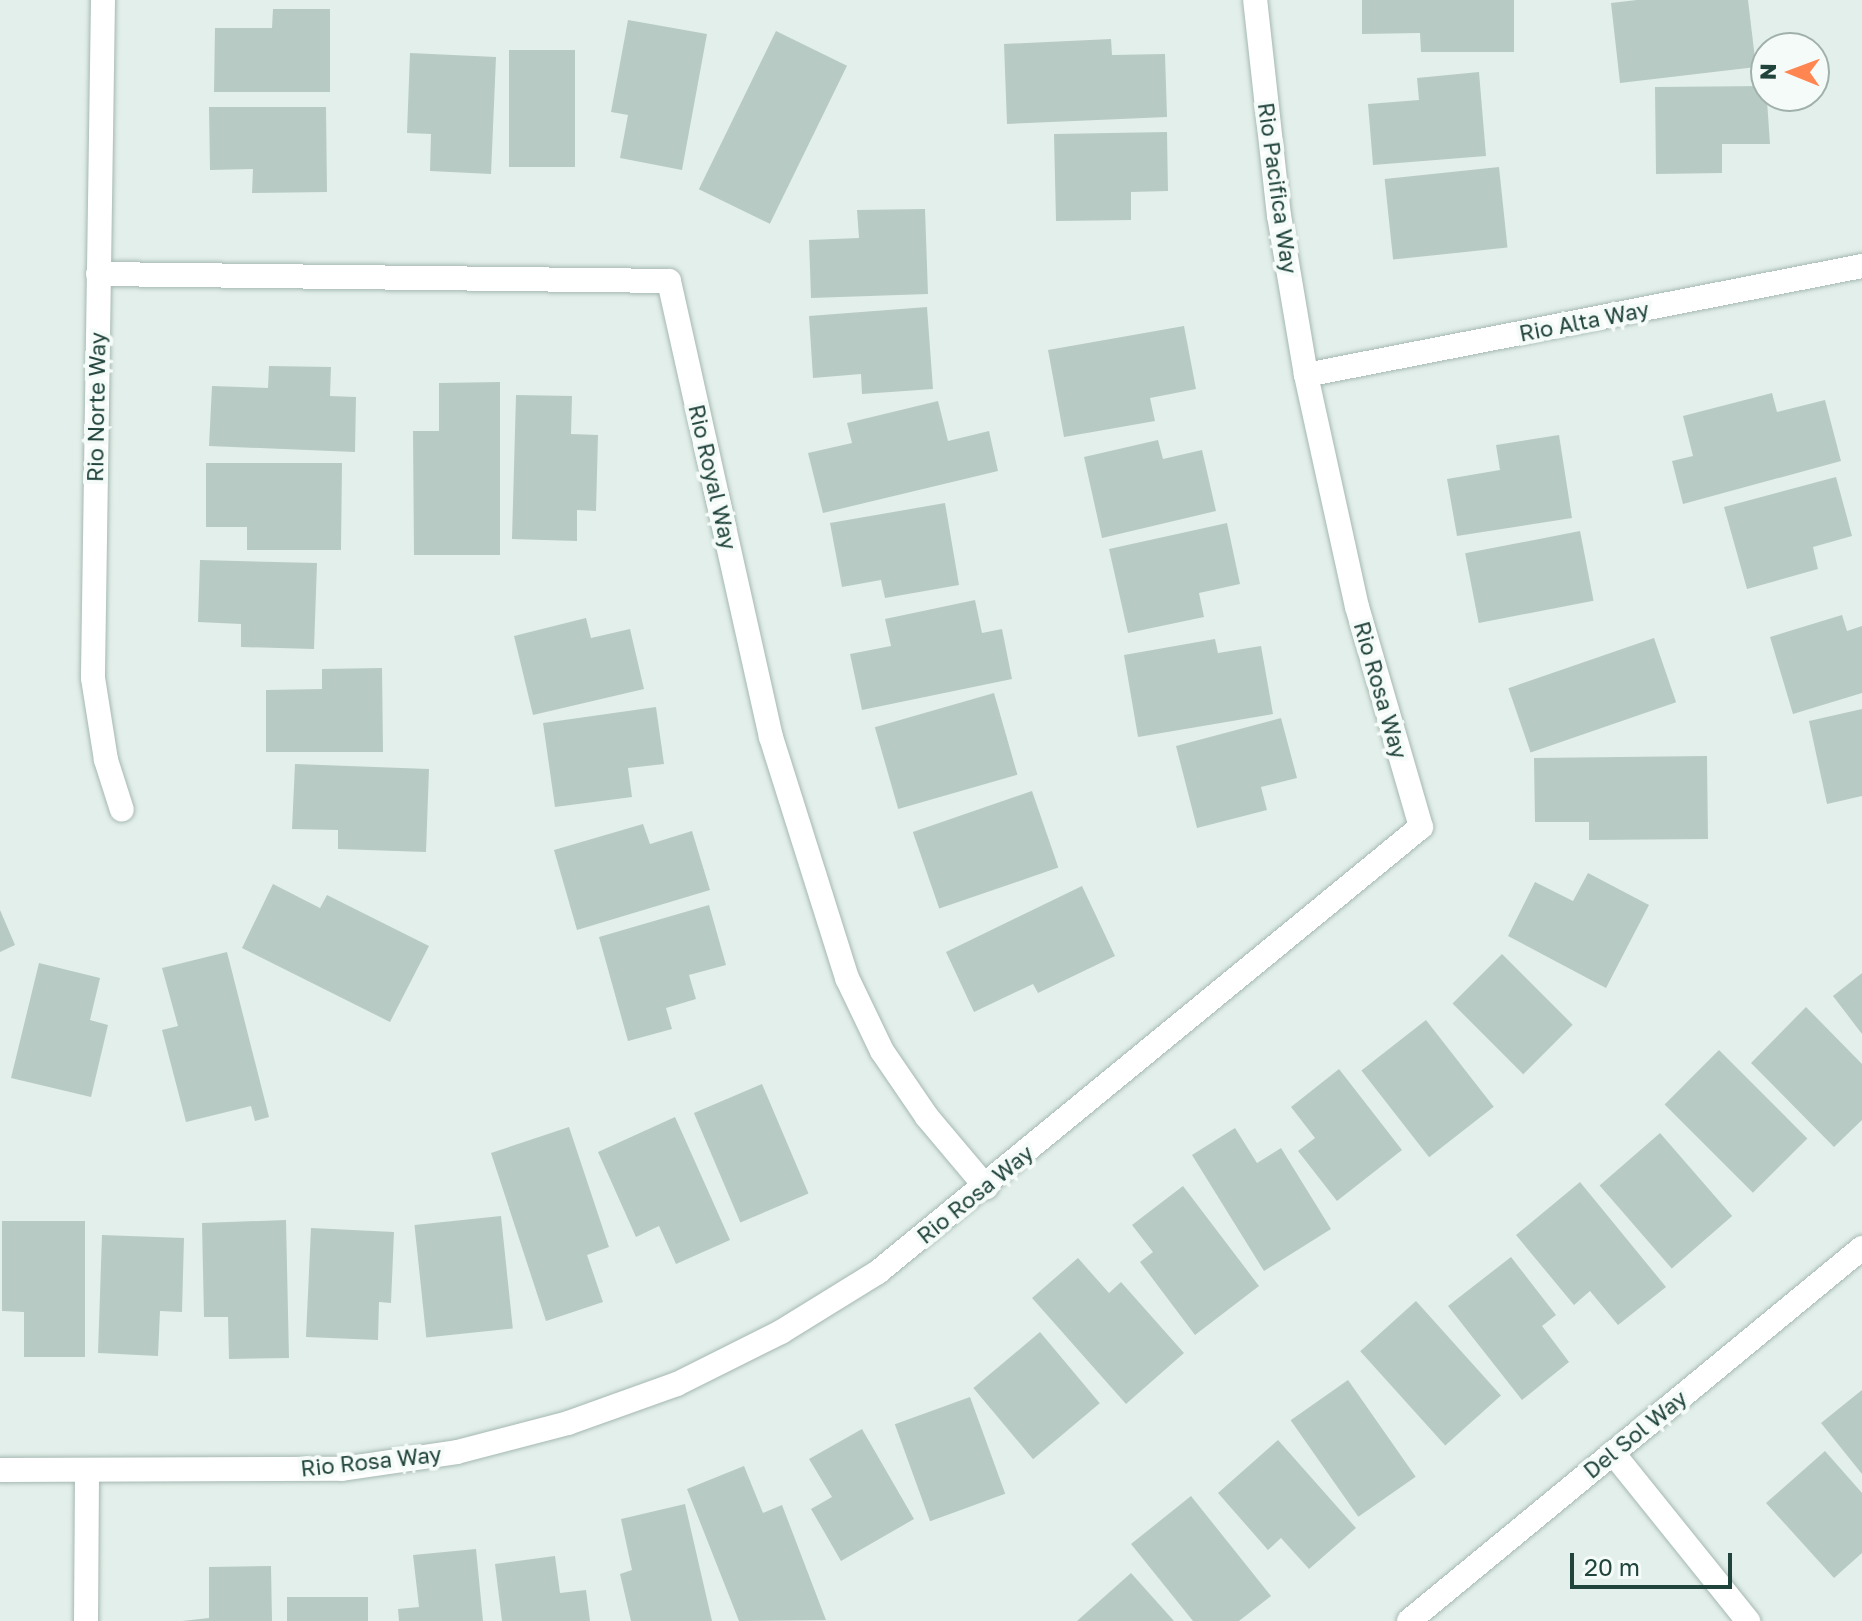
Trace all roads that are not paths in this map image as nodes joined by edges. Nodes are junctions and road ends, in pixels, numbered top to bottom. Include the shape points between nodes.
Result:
1 (103, 0) edge
2 (1255, 0) edge
3 (1862, 266) edge
4 (98, 274) junction
5 (1306, 375) junction
6 (122, 810) dead end
7 (986, 1187) junction
8 (1862, 1248) edge
9 (1613, 1453) junction
10 (0, 1470) edge
11 (87, 1471) junction
12 (86, 1621) edge
13 (1409, 1621) edge
14 (1748, 1621) edge

1 - 4 street, Rio Norte Way
2 - 5 street, Rio Pacifica Way via 1279,216
3 - 5 street, Rio Alta Way
4 - 6 street, Rio Norte Way via 93,678 106,760
4 - 7 street, Rio Royal Way via 669,281 771,737 842,964 882,1051 927,1117
5 - 7 street, Rio Rosa Way via 1357,607 1421,827
7 - 11 street, Rio Rosa Way via 878,1272 781,1332 677,1384 568,1423 457,1452 342,1469
8 - 9 street, Del Sol Way
9 - 13 street, Del Sol Way
9 - 14 street
10 - 11 street, Rio Rosa Way
11 - 12 street

